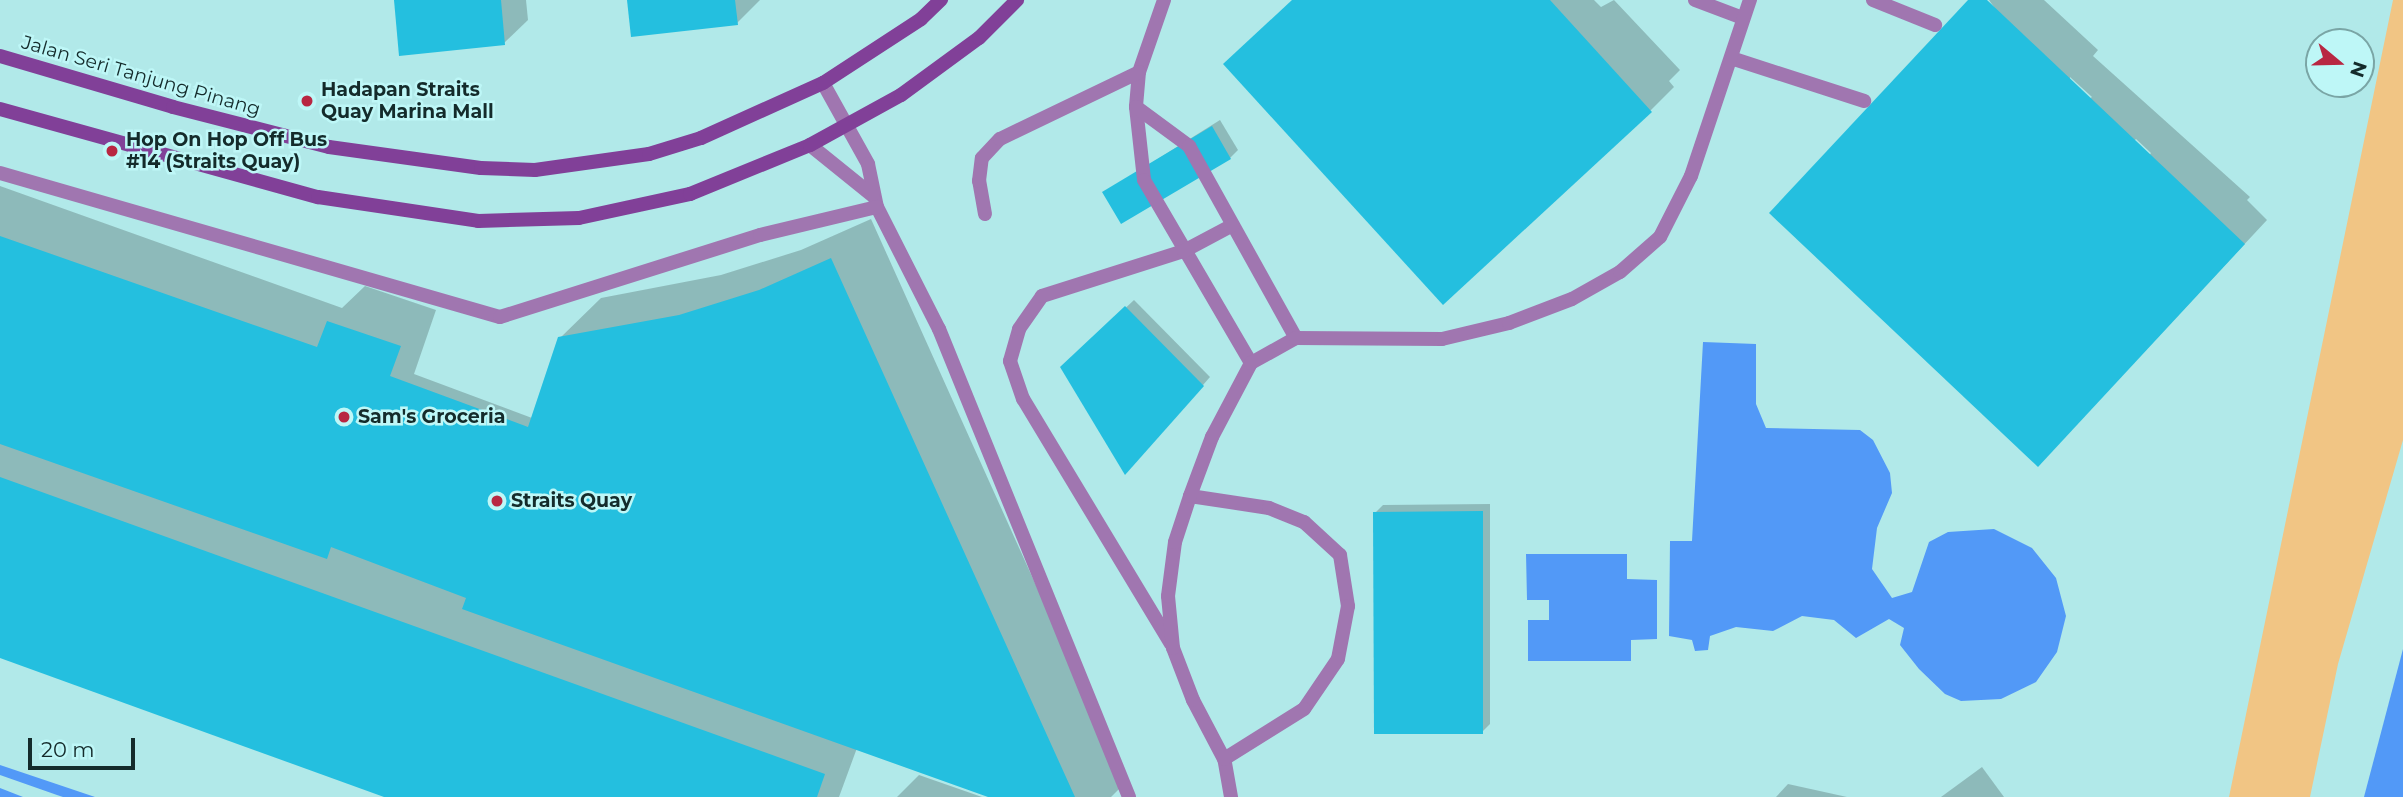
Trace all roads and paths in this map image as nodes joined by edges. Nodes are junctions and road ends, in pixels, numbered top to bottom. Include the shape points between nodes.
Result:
1 (941, 0) edge
2 (1017, 0) edge
3 (1164, 0) edge
4 (1695, 0) edge
5 (1750, 0) edge
6 (1874, 0) edge
7 (1743, 18) junction
8 (1935, 25) dead end
9 (0, 56) edge
10 (1731, 58) junction
11 (1139, 72) junction
12 (823, 83) junction
13 (1864, 101) dead end
14 (1136, 107) junction
15 (0, 109) edge
16 (849, 125) junction
17 (810, 145) junction
18 (0, 173) edge
19 (874, 201) junction
20 (985, 214) dead end
21 (1233, 225) junction
22 (1184, 251) junction
23 (1296, 338) junction
24 (1251, 363) junction
25 (1190, 496) junction
26 (1173, 649) junction
27 (1224, 759) junction
28 (1129, 797) edge
29 (1231, 797) edge

1 - 12 main road, Jalan Seri Tanjung Pinang via 921,19
2 - 16 main road via 979,38 901,95
3 - 11 lane
4 - 7 lane
5 - 7 lane
6 - 8 lane
7 - 10 lane
9 - 12 main road, Jalan Seri Tanjung Pinang via 319,144 481,168 535,170 649,154 701,138
10 - 13 lane
10 - 23 lane via 1685,188 1660,237 1620,272 1572,299 1509,323 1442,339
11 - 14 lane
11 - 20 lane via 1000,139 982,158 979,181
12 - 16 lane
14 - 21 lane via 1189,146
14 - 22 lane via 1144,180
15 - 17 main road via 318,197 478,221 579,218 640,207 690,194
16 - 17 main road
16 - 19 lane via 870,170
17 - 19 lane
18 - 19 lane via 500,317
19 - 28 lane via 939,329
21 - 22 lane
21 - 23 lane
22 - 24 lane
22 - 26 lane via 1042,296 1019,329 1010,361 1023,399
23 - 24 lane
24 - 25 lane via 1212,437
25 - 26 lane via 1175,542 1168,596
25 - 27 lane via 1269,508 1304,522 1340,555 1348,606 1338,659 1304,709
26 - 27 lane
27 - 29 lane

